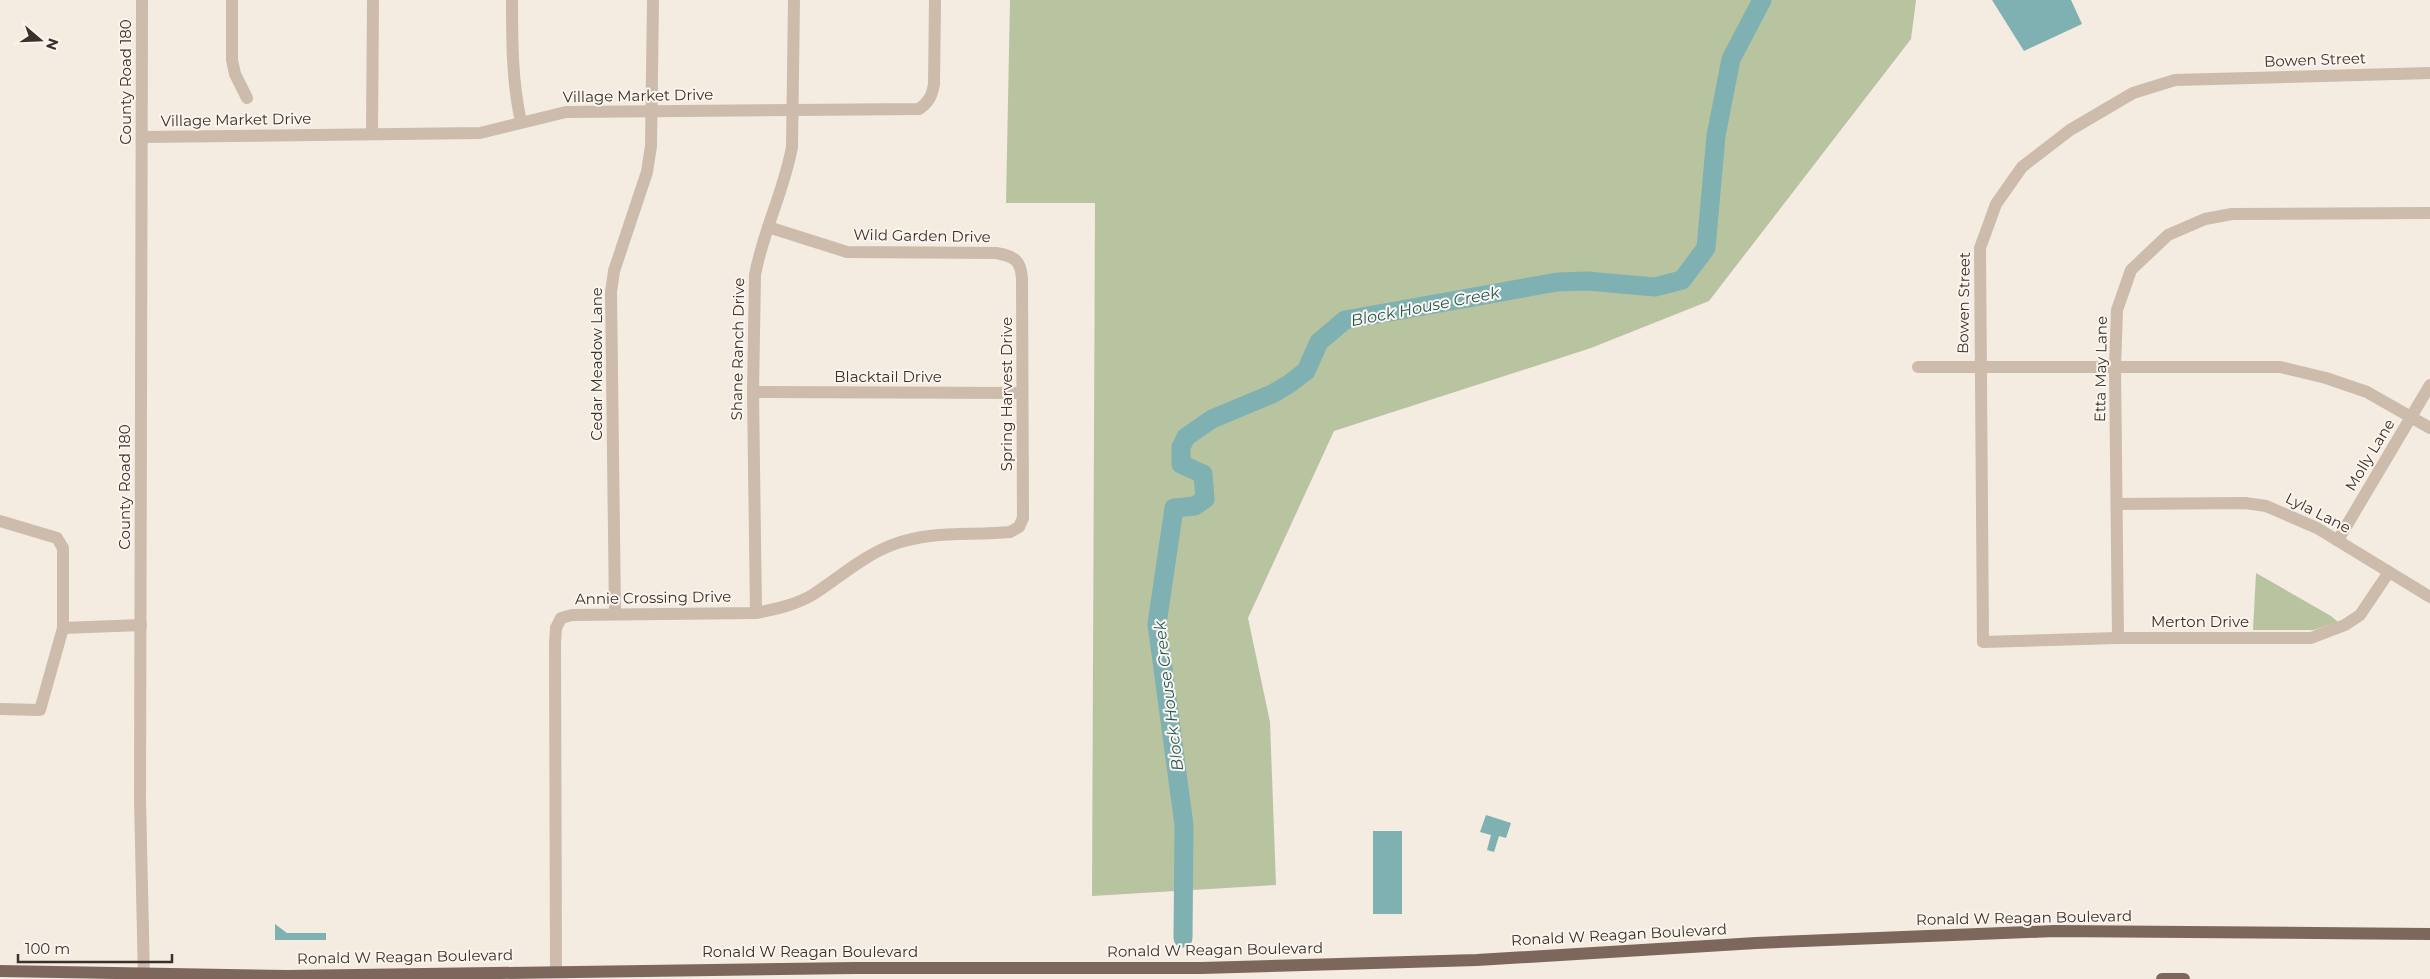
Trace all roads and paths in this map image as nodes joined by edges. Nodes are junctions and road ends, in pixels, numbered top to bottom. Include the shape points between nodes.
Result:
1 (142, 0) edge
2 (232, 0) edge
3 (373, 0) edge
4 (512, 0) edge
5 (653, 0) edge
6 (794, 0) edge
7 (934, 0) edge
8 (2430, 73) edge
9 (248, 98) dead end
10 (792, 111) junction
11 (652, 112) junction
12 (521, 122) junction
13 (372, 134) junction
14 (142, 137) junction
15 (2430, 213) edge
16 (768, 228) junction
17 (1018, 260) joint
18 (1918, 367) dead end
19 (1979, 367) junction
20 (2116, 367) junction
21 (2430, 385) edge
22 (753, 392) junction
23 (1022, 394) junction
24 (2411, 418) junction
25 (2430, 428) edge
26 (2117, 504) junction
27 (0, 521) edge
28 (1019, 527) joint
29 (2338, 540) junction
30 (2389, 572) junction
31 (2430, 597) edge
32 (756, 613) junction
33 (615, 614) junction
34 (142, 624) junction
35 (63, 628) junction
36 (2118, 638) junction
37 (1983, 642) joint
38 (0, 710) edge
39 (2430, 934) edge
40 (556, 970) junction
41 (0, 971) edge
42 (144, 977) edge
43 (2162, 979) edge
44 (2184, 979) edge

1 - 14 street, County Road 180
2 - 9 street via 232,60 235,74
3 - 13 street
4 - 12 street via 512,65
5 - 11 street, Cedar Meadow Lane
6 - 10 street, Shane Ranch Drive
7 - 10 street, Village Market Drive via 934,84 932,96 926,104 919,109 906,110
8 - 19 street, Bowen Street via 2175,80 2133,93 2070,130 2022,167 1996,204 1980,248
10 - 11 street, Village Market Drive
10 - 16 street, Shane Ranch Drive via 789,165
11 - 12 street, Village Market Drive via 566,112
11 - 33 street, Cedar Meadow Lane via 647,172 622,242 612,292
12 - 13 street, Village Market Drive via 480,133
13 - 14 street, Village Market Drive
14 - 34 street, County Road 180
15 - 20 street, Etta May Lane via 2232,214 2205,219 2168,235 2132,270 2117,310
16 - 17 street, Wild Garden Drive via 847,252 996,253
16 - 22 street, Shane Ranch Drive via 755,275
17 - 23 street, Spring Harvest Drive via 1022,268
18 - 19 street
19 - 20 street
19 - 37 street, Bowen Street
20 - 24 street via 2280,367 2367,392
20 - 26 street, Etta May Lane
21 - 24 street, Molly Lane
22 - 23 street, Blacktail Drive
22 - 32 street, Shane Ranch Drive
23 - 28 street, Spring Harvest Drive via 1024,507
24 - 25 street
24 - 29 street, Molly Lane
26 - 29 street, Lyla Lane via 2245,503 2266,506
26 - 36 street, Etta May Lane
27 - 35 street via 57,538 63,548
28 - 32 street, Annie Crossing Drive via 1010,532 916,536 868,556 796,603
29 - 30 street, Lyla Lane
30 - 31 street, Lyla Lane
30 - 36 street, Merton Drive via 2360,615 2345,625 2311,638
32 - 33 street, Annie Crossing Drive
33 - 40 street, Annie Crossing Drive via 572,615 561,618 556,628
34 - 35 street
34 - 42 street, County Road 180
35 - 38 street via 40,710
36 - 37 street, Merton Drive
39 - 40 main road, Ronald W Reagan Boulevard via 2045,932 1756,943 1477,960 1201,968
40 - 42 main road, Ronald W Reagan Boulevard
41 - 42 main road, Ronald W Reagan Boulevard
43 - 44 main road

